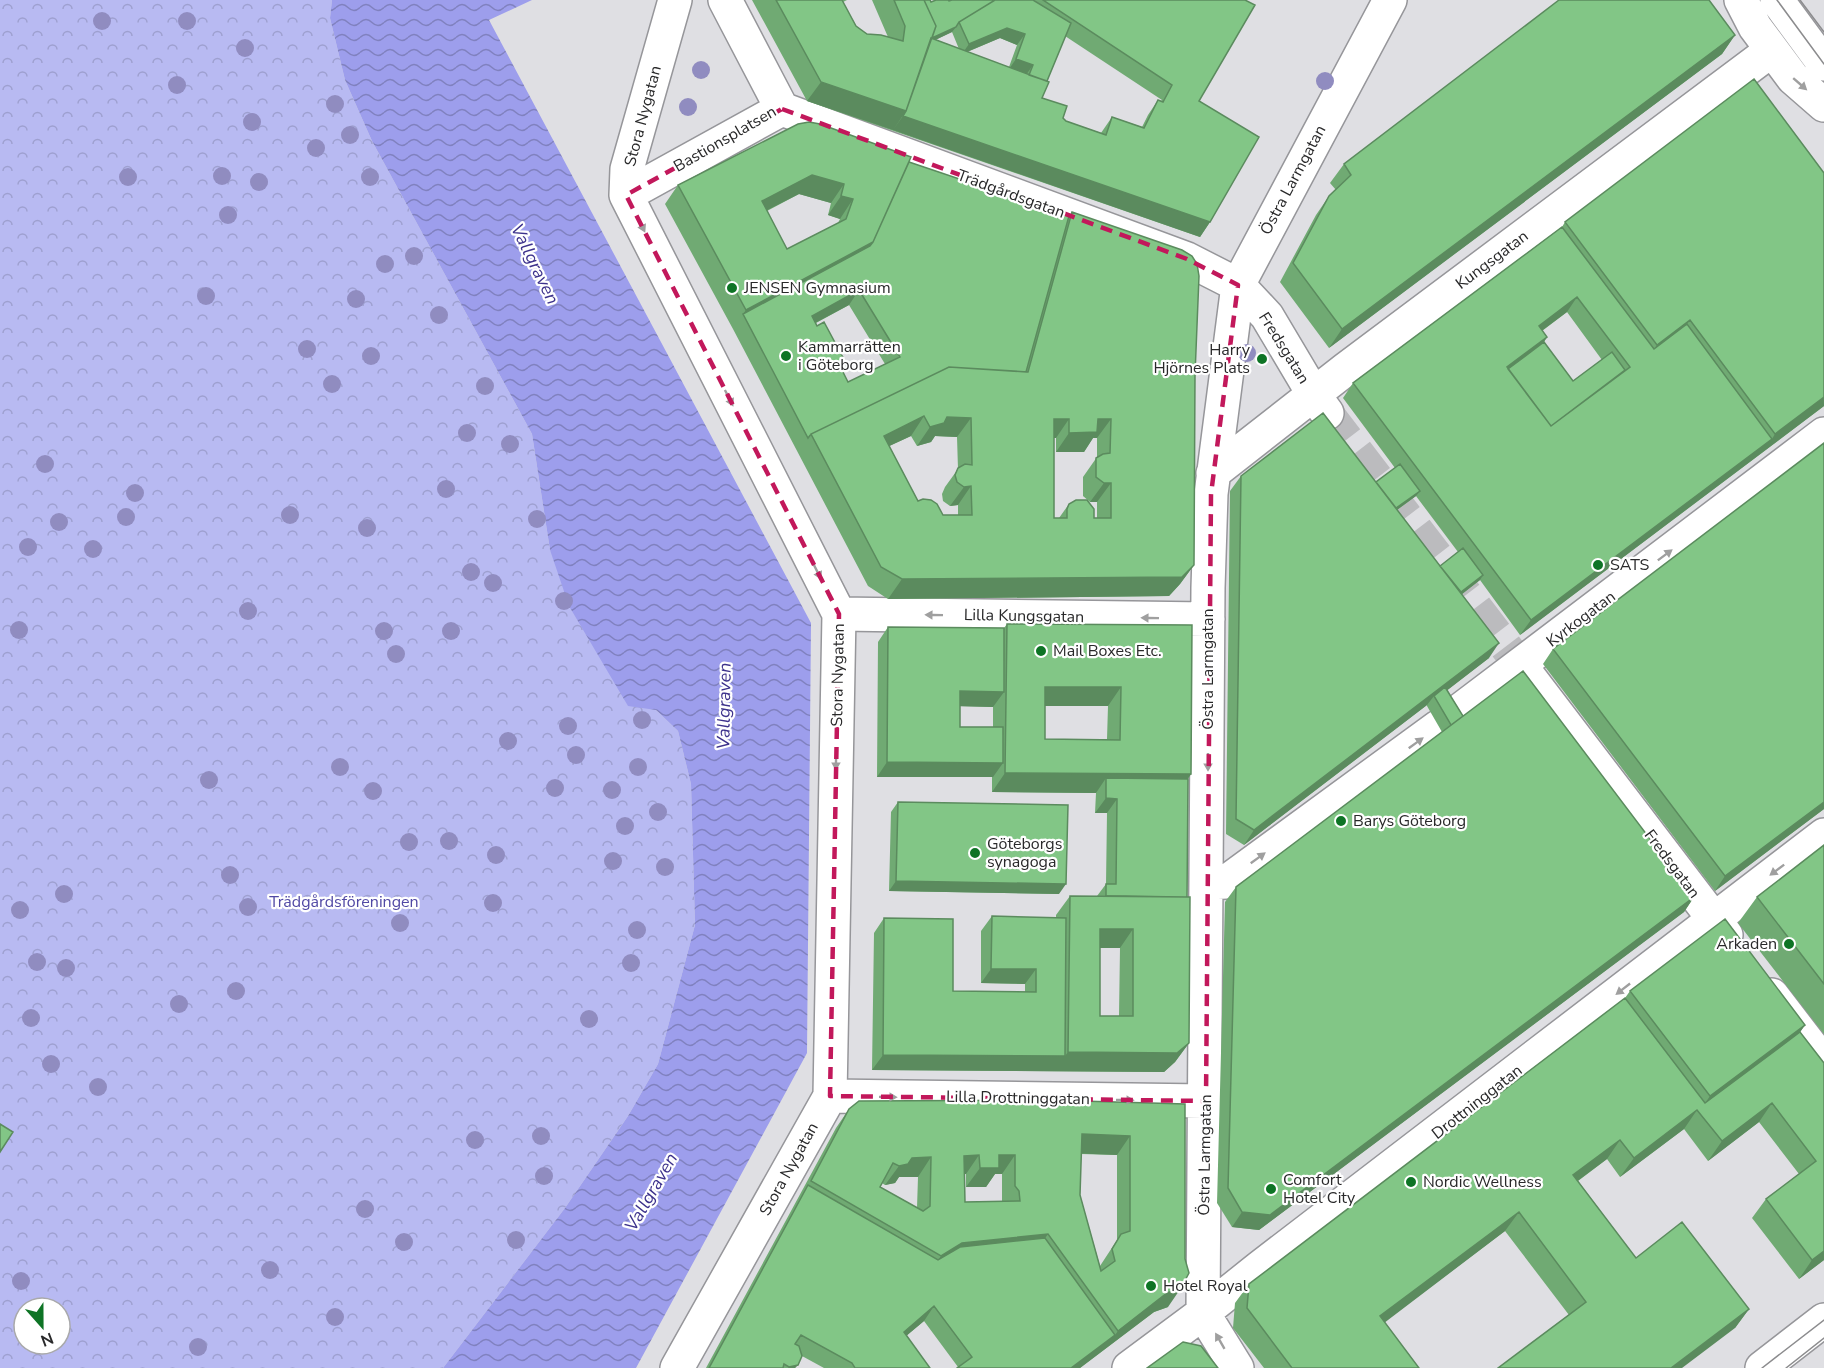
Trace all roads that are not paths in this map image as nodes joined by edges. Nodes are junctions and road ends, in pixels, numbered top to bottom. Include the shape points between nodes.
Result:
1 (675, 0) edge
2 (725, 0) edge
3 (1390, 0) edge
4 (1742, 0) edge
5 (1777, 0) edge
6 (1800, 0) edge
7 (1824, 32) edge
8 (1772, 50) junction
9 (1824, 64) edge
10 (1824, 105) edge
11 (782, 109) junction
12 (626, 195) junction
13 (1238, 285) junction
14 (1320, 404) junction
15 (1824, 434) edge
16 (1213, 473) junction
17 (839, 614) junction
18 (1208, 619) junction
19 (1520, 665) junction
20 (1824, 835) edge
21 (1208, 883) junction
22 (1714, 919) junction
23 (1824, 1063) edge
24 (830, 1096) junction
25 (1206, 1101) junction
26 (1203, 1313) junction
27 (1824, 1320) edge
28 (1824, 1338) edge
29 (677, 1368) edge
30 (1129, 1368) edge
31 (1237, 1368) edge
32 (1762, 1368) edge
33 (1786, 1368) edge

1 - 12 street, Stora Nygatan via 627,169
2 - 11 street, Bastionsplatsen
3 - 13 street, Östra Larmgatan
4 - 8 street
5 - 9 street
6 - 7 street
8 -> 10 street via 1793,78
8 - 14 street, Kungsgatan
11 - 12 street, Bastionsplatsen
11 - 13 street, Trädgårdsgatan via 1187,259
12 -> 17 street, Stora Nygatan
13 - 14 street, Fredsgatan via 1267,315
13 - 16 street, Östra Larmgatan
14 - 16 street, Kungsgatan
19 -> 15 street, Kyrkogatan
16 - 18 street, Östra Larmgatan
18 -> 17 street, Lilla Kungsgatan
17 -> 24 street, Stora Nygatan
18 -> 21 street, Östra Larmgatan
21 -> 19 street, Kyrkogatan via 1226,882
19 - 22 street, Fredsgatan
20 -> 22 street, Drottninggatan
21 - 25 street, Östra Larmgatan
22 - 23 street, Fredsgatan
22 -> 26 street, Drottninggatan
24 -> 25 street, Lilla Drottninggatan
24 - 29 street, Stora Nygatan
25 - 26 street, Östra Larmgatan
26 - 30 street, Drottninggatan
31 -> 26 street
27 - 32 street
28 - 33 street

